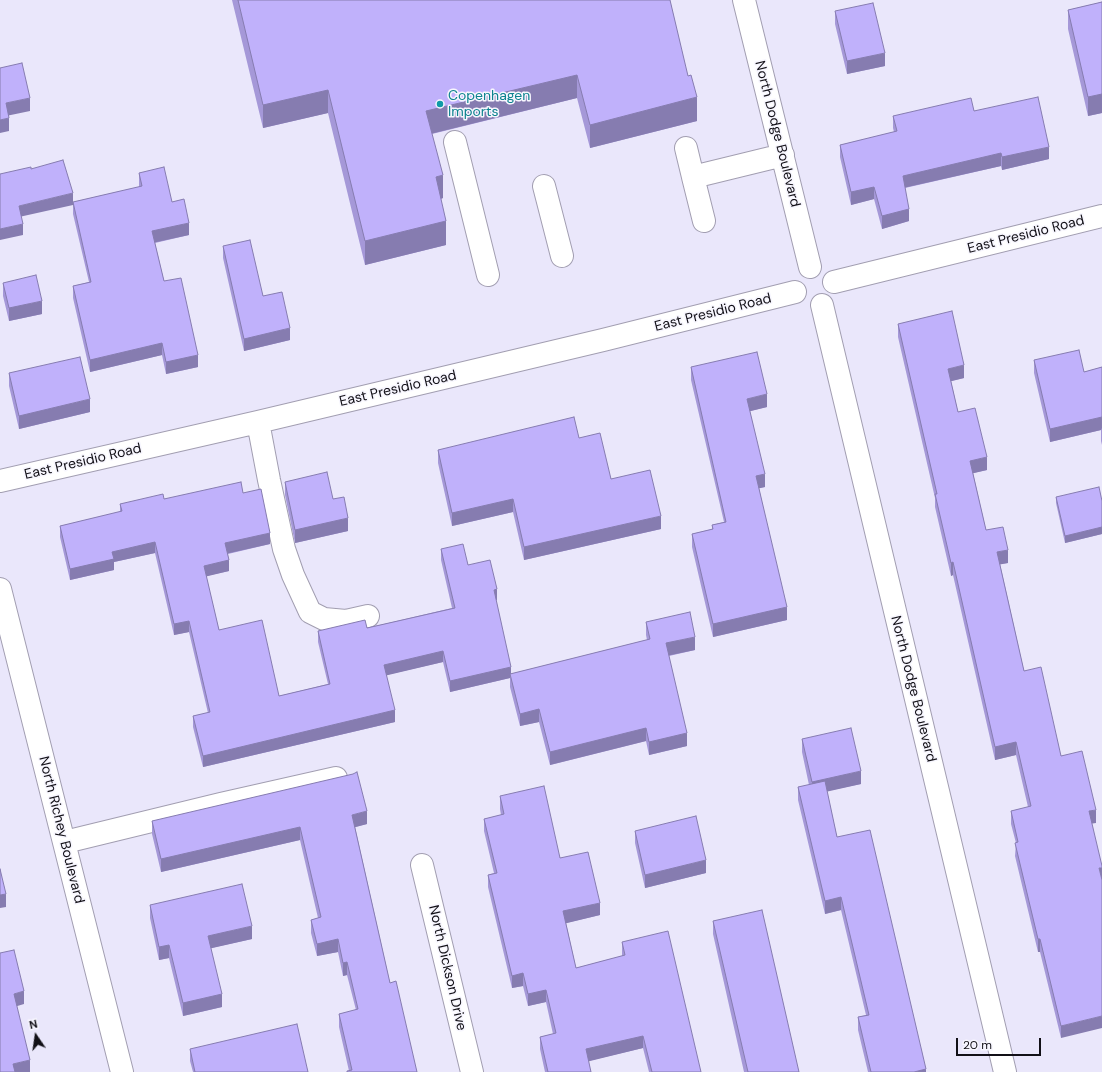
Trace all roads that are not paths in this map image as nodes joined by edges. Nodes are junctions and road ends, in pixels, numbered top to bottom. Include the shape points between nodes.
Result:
1 (744, 0) edge
2 (455, 142) dead end
3 (686, 148) dead end
4 (783, 155) junction
5 (693, 177) junction
6 (544, 186) dead end
7 (1102, 216) edge
8 (704, 221) dead end
9 (562, 256) dead end
10 (810, 267) junction
11 (488, 275) dead end
12 (834, 282) junction
13 (795, 292) junction
14 (822, 305) junction
15 (258, 422) junction
16 (0, 481) edge
17 (0, 589) edge
18 (368, 616) dead end
19 (350, 775) edge
20 (65, 842) junction
21 (422, 865) dead end
22 (122, 1072) edge
23 (472, 1072) edge
24 (1005, 1072) edge

1 - 4 street, North Dodge Boulevard
2 - 11 street
3 - 5 street
4 - 5 street
4 - 10 street, North Dodge Boulevard
5 - 8 street
6 - 9 street
7 - 12 street, East Presidio Road
10 - 12 street via 828,272
10 - 13 street via 796,279
12 - 14 street via 832,296
13 - 14 street via 803,303 809,306
13 - 15 street, East Presidio Road
14 - 24 street, North Dodge Boulevard
15 - 16 street, East Presidio Road
15 - 18 street via 284,549 310,612 324,619 346,621
17 - 20 street, North Richey Boulevard
19 - 20 street
20 - 22 street, North Richey Boulevard
21 - 23 street, North Dickson Drive

